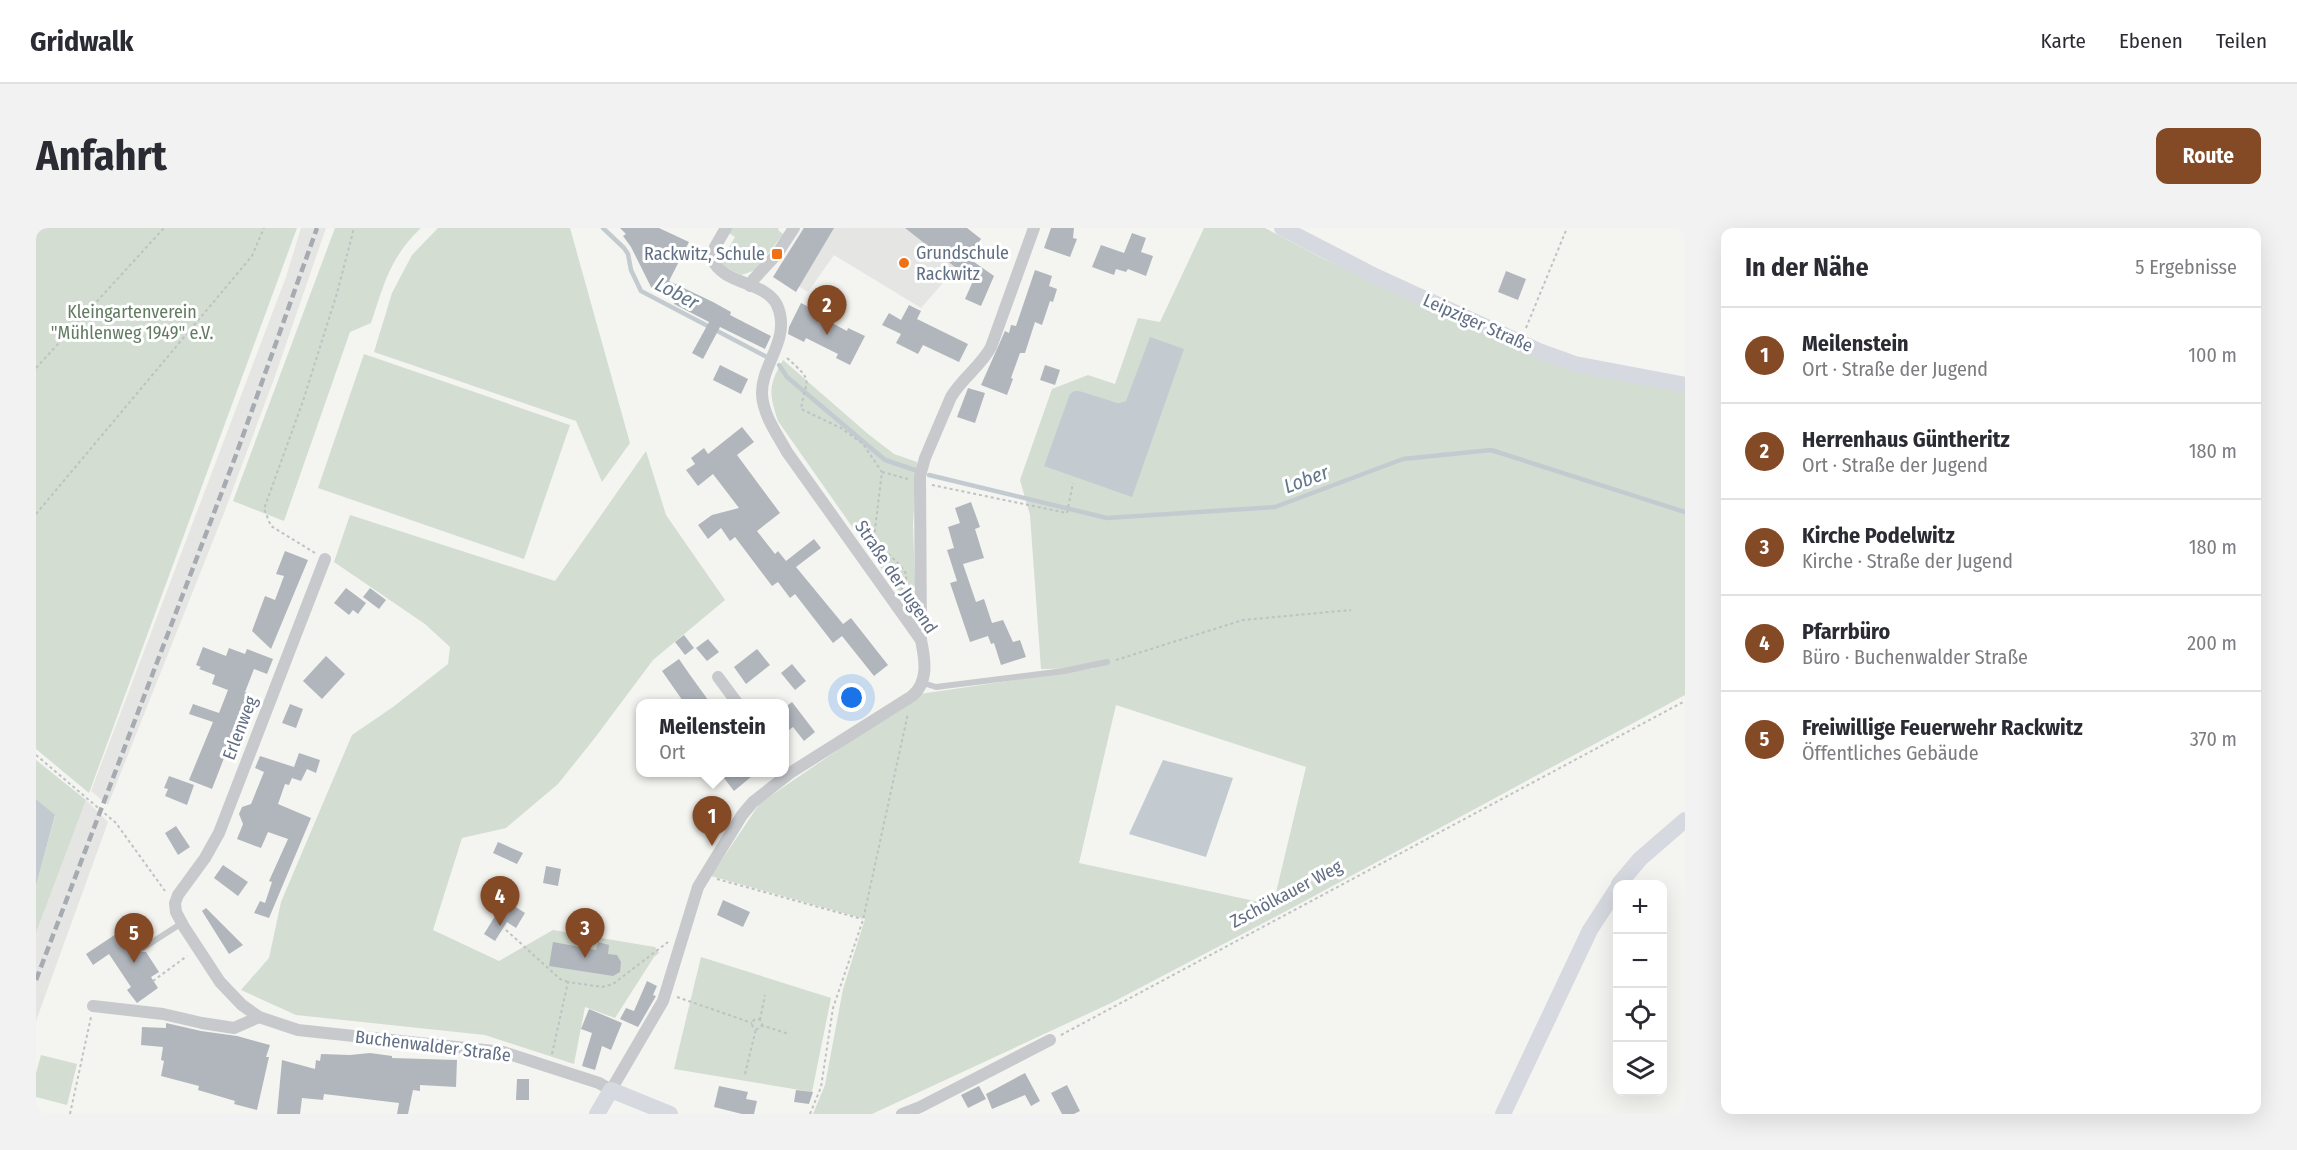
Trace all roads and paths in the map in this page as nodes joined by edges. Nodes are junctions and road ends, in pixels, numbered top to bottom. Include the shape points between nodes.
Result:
1 (164, 228) edge
2 (264, 228) edge
3 (354, 228) edge
4 (726, 228) edge
5 (794, 228) edge
6 (1034, 228) edge
7 (1567, 228) edge
8 (1286, 229) edge
9 (750, 286) junction
10 (1520, 342) junction
11 (775, 351) junction
12 (36, 368) edge
13 (1685, 385) edge
14 (882, 472) junction
15 (920, 482) junction
16 (1072, 483) dead end
17 (36, 514) edge
18 (325, 559) joint
19 (895, 605) junction
20 (1351, 610) dead end
21 (921, 640) junction
22 (1107, 662) joint
23 (718, 677) dead end
24 (923, 683) junction
25 (912, 696) junction
26 (734, 699) edge
27 (1685, 700) edge
28 (36, 755) edge
29 (789, 768) edge
30 (779, 777) edge
31 (1685, 820) edge
32 (706, 875) junction
33 (1623, 880) edge
34 (1613, 894) edge
35 (175, 903) junction
36 (863, 920) junction
37 (182, 923) junction
38 (506, 930) dead end
39 (668, 942) dead end
40 (143, 948) dead end
41 (198, 949) junction
42 (153, 981) dead end
43 (567, 982) junction
44 (666, 993) junction
45 (765, 995) dead end
46 (93, 1006) joint
47 (260, 1017) junction
48 (760, 1020) junction
49 (752, 1023) junction
50 (761, 1025) junction
51 (756, 1029) junction
52 (789, 1034) dead end
53 (1050, 1040) joint
54 (550, 1066) junction
55 (745, 1074) dead end
56 (611, 1090) junction
57 (70, 1114) edge
58 (597, 1114) edge
59 (670, 1114) edge
60 (810, 1114) edge
61 (902, 1114) edge
62 (1503, 1114) edge

1 - 12 path
2 - 17 path via 252,256
3 - 18 path via 303,401 264,508 271,526
4 - 9 street, Straße der Jugend via 712,259 716,268
5 - 9 street
6 - 15 street via 994,340 982,361 955,389 925,458
7 - 10 path
8 - 10 street, Leipziger Straße via 1375,276
9 - 11 street, Straße der Jugend via 776,303 780,330
10 - 13 street, Leipziger Straße via 1575,363
11 - 14 path via 805,373 808,384 801,409 841,428 863,444
11 - 19 street, Straße der Jugend via 762,391 771,423
14 - 15 path
14 - 19 path via 874,537 907,576
15 - 16 path via 1067,513
15 - 21 street
18 - 35 street, Erlenweg via 219,832
19 - 21 street, Straße der Jugend
20 - 22 path via 1243,620
21 - 24 street, Straße der Jugend
22 - 24 lane via 936,687
23 - 26 street
24 - 25 street
25 - 29 street
25 - 36 path
27 - 53 path, Zschölkauer Weg
28 - 35 path via 116,823
30 - 32 street via 748,808
31 - 33 street via 1640,859
32 - 36 path
32 - 44 street via 692,901
34 - 62 street via 1590,930
35 - 37 street, Buchenwalder Straße
36 - 60 path via 833,1008 821,1087
37 - 40 lane
37 - 41 street, Buchenwalder Straße
38 - 43 path
39 - 43 path via 614,984 602,987
41 - 42 path
41 - 47 street, Buchenwalder Straße via 220,982
43 - 54 path
44 - 49 path
44 - 56 street
45 - 48 path
46 - 47 street via 234,1028
46 - 57 path
47 - 54 street, Buchenwalder Straße via 298,1030 484,1049
48 - 49 path
48 - 50 path
49 - 51 path
50 - 51 path
50 - 52 path
51 - 55 path
53 - 61 street
54 - 56 street, Buchenwalder Straße
56 - 58 street
56 - 59 street, Buchenwalder Straße

